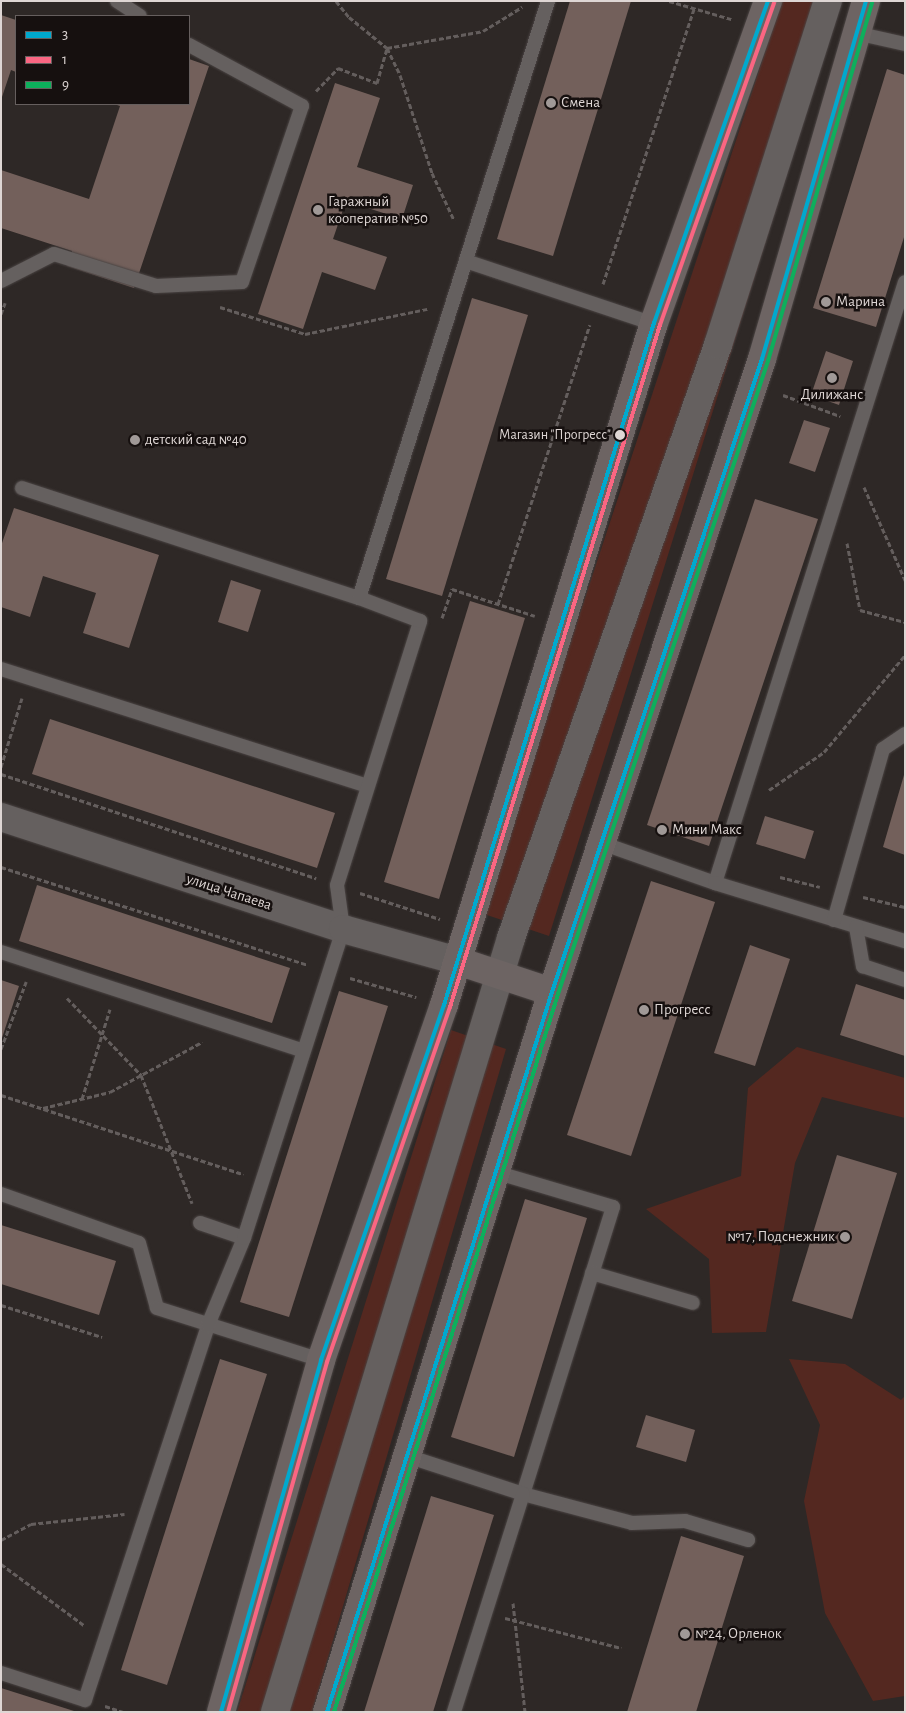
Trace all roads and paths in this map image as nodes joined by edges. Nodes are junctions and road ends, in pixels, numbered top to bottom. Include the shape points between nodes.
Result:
1 (117, 1) edge
2 (336, 1) edge
3 (531, 1) edge
4 (548, 1) edge
5 (669, 1) edge
6 (768, 1) edge
7 (828, 1) edge
8 (866, 1) edge
9 (138, 15) edge
10 (736, 20) dead end
11 (856, 33) junction
12 (905, 44) edge
13 (190, 46) edge
14 (386, 48) junction
15 (302, 106) junction
16 (466, 261) junction
17 (1, 281) edge
18 (905, 282) edge
19 (452, 304) junction
20 (217, 306) dead end
21 (654, 324) junction
22 (784, 390) dead end
23 (850, 452) junction
24 (22, 488) dead end
25 (837, 497) junction
26 (905, 580) edge
27 (358, 598) junction
28 (540, 617) dead end
29 (420, 620) junction
30 (905, 622) edge
31 (905, 656) edge
32 (1, 669) edge
33 (28, 678) junction
34 (905, 734) edge
35 (1, 767) edge
36 (1, 774) edge
37 (367, 786) junction
38 (762, 794) dead end
39 (1, 817) edge
40 (601, 843) junction
41 (1, 867) edge
42 (777, 876) dead end
43 (715, 883) junction
44 (336, 885) junction
45 (842, 892) junction
46 (905, 907) edge
47 (834, 920) junction
48 (450, 923) dead end
49 (856, 927) junction
50 (342, 929) junction
51 (905, 941) edge
52 (1, 952) edge
53 (458, 961) junction
54 (33, 962) junction
55 (329, 971) junction
56 (500, 973) junction
57 (905, 980) edge
58 (116, 990) junction
59 (552, 992) junction
60 (64, 995) dead end
61 (425, 1000) dead end
62 (229, 1027) junction
63 (102, 1034) junction
64 (1, 1049) edge
65 (303, 1051) junction
66 (140, 1076) junction
67 (1, 1095) edge
68 (82, 1099) junction
69 (42, 1108) junction
70 (171, 1150) junction
71 (496, 1172) junction
72 (262, 1180) junction
73 (1, 1194) edge
74 (200, 1223) joint
75 (244, 1238) junction
76 (592, 1273) junction
77 (694, 1303) dead end
78 (1, 1305) edge
79 (208, 1325) junction
80 (102, 1337) dead end
81 (321, 1360) junction
82 (407, 1456) junction
83 (523, 1494) junction
84 (147, 1512) junction
85 (1, 1540) edge
86 (748, 1540) dead end
87 (1, 1564) edge
88 (513, 1601) dead end
89 (485, 1614) junction
90 (515, 1620) junction
91 (106, 1641) junction
92 (621, 1648) dead end
93 (1, 1673) edge
94 (221, 1712) edge
95 (275, 1712) edge
96 (327, 1712) edge
97 (454, 1712) edge
98 (525, 1712) edge

1 - 9 lane
2 - 14 path via 349,17
3 - 14 path via 483,31
4 - 16 lane
5 - 10 path
6 - 21 street
7 - 56 street via 718,344
8 - 11 street
11 - 12 lane
11 - 40 street via 762,359
13 - 15 lane
14 - 15 path via 377,83 338,68
14 - 16 path via 400,75 432,173 459,231
15 - 17 lane via 242,282 156,286 54,254
16 - 19 lane
16 - 21 lane
18 - 23 lane
19 - 20 path via 305,334
19 - 27 lane
21 - 53 street
22 - 23 path via 782,397 842,417
23 - 25 lane
23 - 26 path
24 - 27 lane
25 - 30 path via 860,610
25 - 43 lane
27 - 29 lane
28 - 29 path via 452,589 439,628
29 - 37 lane
31 - 38 path via 824,752
32 - 33 lane
33 - 35 path
33 - 37 lane
34 - 45 lane via 883,749
36 - 44 path
37 - 44 lane
39 - 50 street, улица Чапаева
40 - 43 lane
40 - 59 street
41 - 55 path
42 - 45 path
43 - 47 lane
44 - 48 path
44 - 50 lane
45 - 46 path
45 - 47 lane
47 - 49 lane
49 - 51 lane
49 - 57 lane via 863,966
50 - 53 street, улица Чапаева
50 - 55 lane
52 - 54 lane
53 - 56 street
53 - 81 street
54 - 58 lane
54 - 64 path
55 - 61 path
55 - 65 lane
56 - 59 street
56 - 95 street
58 - 62 lane
58 - 63 path
59 - 71 street
60 - 63 path
62 - 65 lane
62 - 66 path
63 - 66 path
63 - 68 path
65 - 72 lane
66 - 68 path via 110,1092
66 - 70 path
67 - 69 path
68 - 69 path
69 - 70 path
70 - 72 path
70 - 74 path
71 - 76 lane via 613,1207
71 - 82 street
72 - 75 lane
73 - 79 lane via 139,1243 157,1308
74 - 75 lane
75 - 79 lane
76 - 77 lane
76 - 83 lane
78 - 80 path
79 - 81 lane
79 - 84 lane
81 - 94 street
82 - 83 lane
82 - 96 street
83 - 86 lane via 632,1523 685,1521
83 - 89 lane
84 - 85 path via 31,1524
84 - 91 lane
87 - 91 path
88 - 90 path
89 - 90 path
89 - 97 lane
90 - 92 path
90 - 98 path
91 - 93 lane via 85,1700

